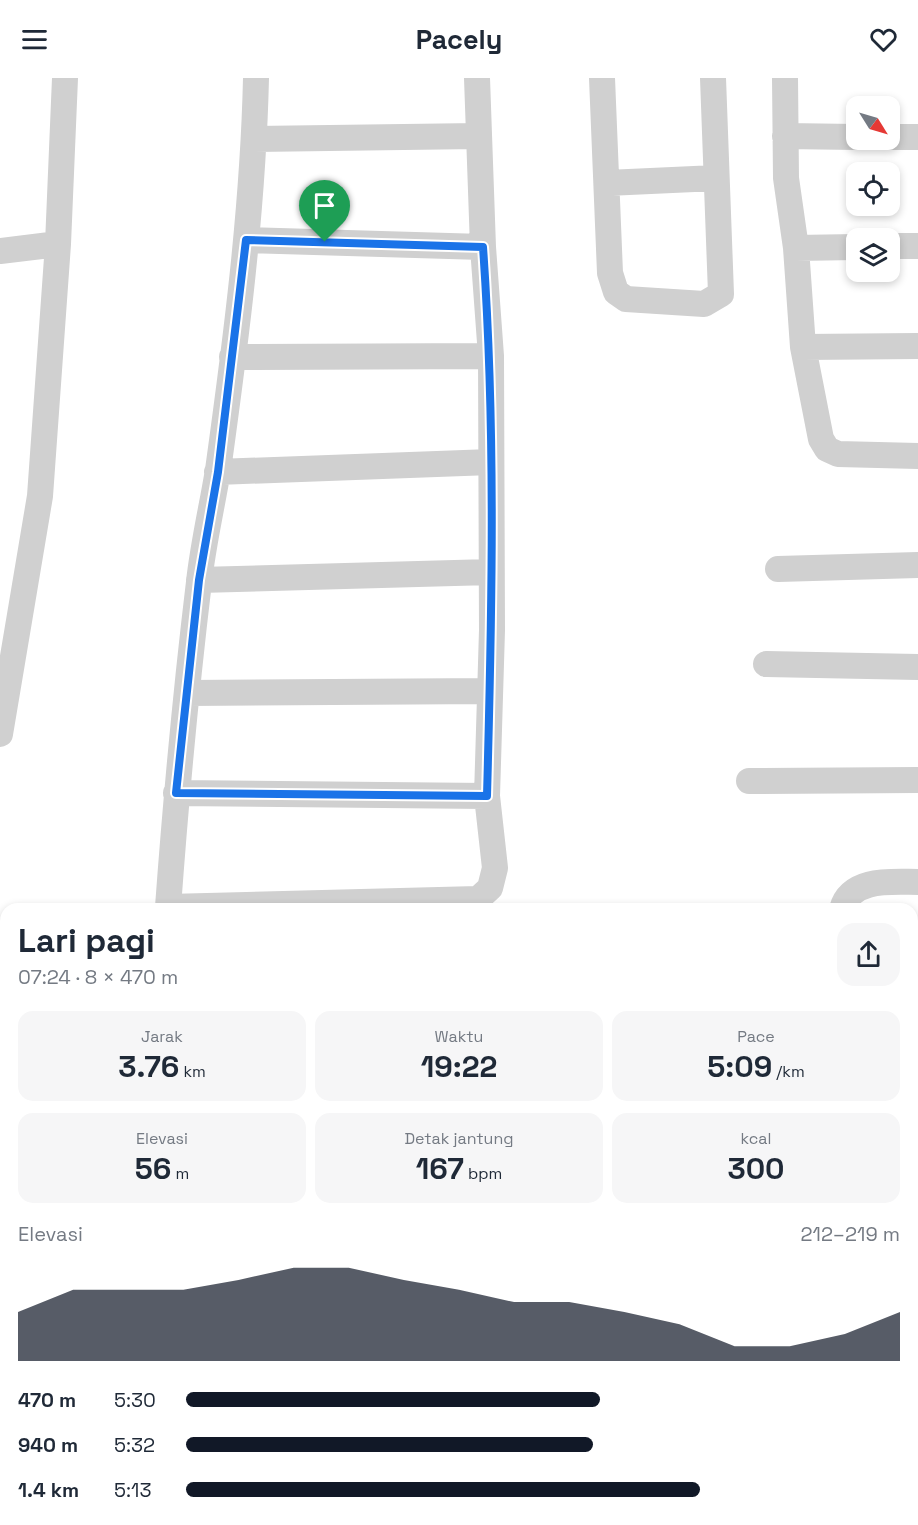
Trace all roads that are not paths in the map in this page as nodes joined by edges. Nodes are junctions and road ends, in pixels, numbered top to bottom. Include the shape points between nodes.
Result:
1 (65, 78) edge
2 (256, 78) edge
3 (477, 78) edge
4 (602, 78) edge
5 (713, 78) edge
6 (785, 78) edge
7 (478, 136) junction
8 (785, 136) junction
9 (846, 137) edge
10 (900, 137) edge
11 (918, 137) edge
12 (255, 139) junction
13 (716, 178) junction
14 (606, 183) junction
15 (246, 240) junction
16 (58, 244) junction
17 (900, 246) edge
18 (918, 246) edge
19 (483, 247) junction
20 (846, 247) edge
21 (796, 248) junction
22 (0, 251) edge
23 (918, 346) edge
24 (803, 347) junction
25 (491, 356) junction
26 (232, 357) junction
27 (918, 456) edge
28 (491, 462) junction
29 (218, 472) junction
30 (918, 565) edge
31 (778, 569) dead end
32 (491, 572) junction
33 (199, 580) junction
34 (766, 664) dead end
35 (918, 667) edge
36 (490, 691) junction
37 (188, 693) junction
38 (0, 734) edge
39 (918, 780) edge
40 (749, 782) dead end
41 (176, 793) junction
42 (487, 796) junction
43 (918, 882) edge
44 (168, 903) edge
45 (479, 903) edge
46 (846, 903) edge

1 - 16 street
2 - 12 street
3 - 7 street
4 - 14 street
5 - 13 street
6 - 8 street
7 - 12 street
7 - 19 street
8 - 9 street
8 - 21 street via 786,178
10 - 11 street
12 - 15 street
13 - 14 street
13 - 14 street via 721,294 704,304 626,300 616,292 610,273
15 - 19 street
15 - 26 street
16 - 22 street
16 - 38 street via 40,496
17 - 18 street
19 - 25 street
20 - 21 street
21 - 24 street
23 - 24 street
24 - 27 street via 821,439 827,448 838,454
25 - 26 street
25 - 28 street
26 - 29 street
28 - 29 street
28 - 32 street
29 - 33 street
30 - 31 street
32 - 33 street
32 - 36 street
33 - 37 street
34 - 35 street
36 - 37 street
36 - 42 street
37 - 41 street
39 - 40 street
41 - 42 street
41 - 44 street
42 - 45 street via 495,868 490,888
43 - 46 street via 877,881 853,892

